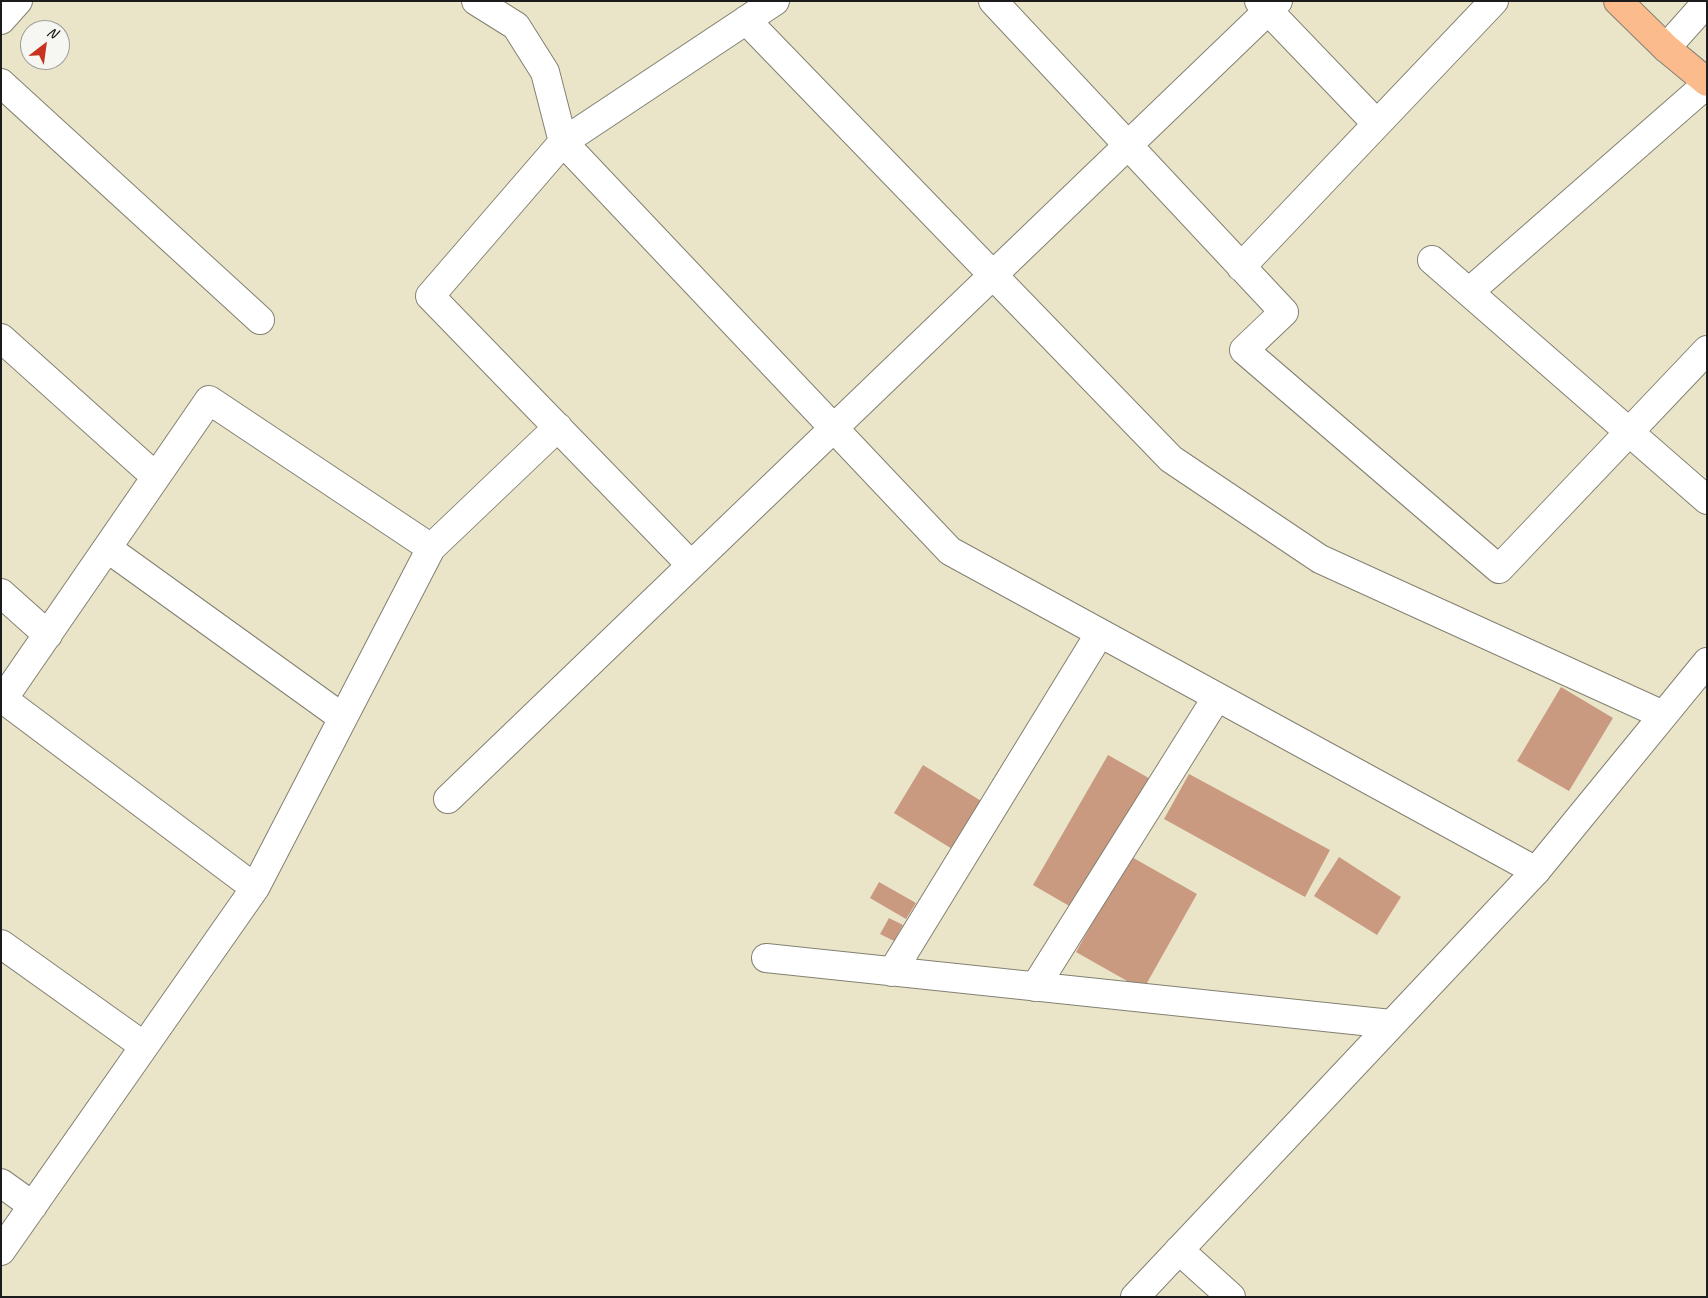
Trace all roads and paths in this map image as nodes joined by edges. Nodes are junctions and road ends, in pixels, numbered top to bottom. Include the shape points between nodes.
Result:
1 (18, 1) edge
2 (775, 1) edge
3 (993, 1) edge
4 (1494, 1) edge
5 (1618, 1) edge
6 (1707, 2) edge
7 (1268, 4) edge
8 (493, 5) edge
9 (1, 20) edge
10 (746, 20) junction
11 (1666, 48) junction
12 (1707, 83) edge
13 (1, 84) edge
14 (1377, 124) junction
15 (563, 142) junction
16 (1128, 145) junction
17 (1432, 260) dead end
18 (1241, 266) junction
19 (993, 275) junction
20 (1469, 292) junction
21 (260, 320) dead end
22 (1, 338) edge
23 (1707, 350) edge
24 (558, 427) junction
25 (834, 428) junction
26 (1628, 432) junction
27 (156, 477) junction
28 (1707, 500) edge
29 (107, 548) junction
30 (431, 548) junction
31 (691, 565) junction
32 (1, 593) edge
33 (1100, 633) junction
34 (48, 635) junction
35 (1707, 662) edge
36 (1217, 697) junction
37 (2, 700) edge
38 (1663, 716) junction
39 (342, 718) junction
40 (448, 798) dead end
41 (1536, 871) junction
42 (255, 888) junction
43 (1, 944) edge
44 (766, 958) dead end
45 (892, 972) junction
46 (1035, 987) junction
47 (1391, 1024) junction
48 (144, 1046) junction
49 (1, 1183) edge
50 (33, 1206) junction
51 (1179, 1250) junction
52 (1, 1251) edge
53 (1135, 1297) edge
54 (1231, 1297) edge

1 - 9 street
2 - 10 street
3 - 16 street
4 - 14 street
5 - 11 main road
6 - 11 street
7 - 14 street
7 - 16 street
8 - 15 street via 516,26 545,72
10 - 15 street
10 - 19 street
11 - 12 main road
12 - 20 street
13 - 21 street
14 - 18 street
15 - 24 street via 430,296
15 - 25 street
16 - 18 street
16 - 19 street
17 - 20 street
18 - 26 street via 1284,312 1244,350 1498,569
19 - 25 street
19 - 38 street via 1171,460 1320,559
20 - 26 street
22 - 27 street
23 - 26 street
24 - 30 street
24 - 31 street
25 - 31 street
25 - 33 street via 950,551
26 - 28 street
27 - 29 street
27 - 30 street via 209,400
29 - 34 street
29 - 39 street
30 - 39 street
31 - 40 street
32 - 34 street
33 - 36 street
33 - 45 street
34 - 37 street
35 - 38 street
36 - 41 street
36 - 46 street
37 - 42 street
38 - 41 street
39 - 42 street
41 - 47 street
42 - 48 street
43 - 48 street
44 - 45 street
45 - 46 street
46 - 47 street
47 - 51 street
48 - 50 street
49 - 50 street
50 - 52 street
51 - 53 street
51 - 54 street

